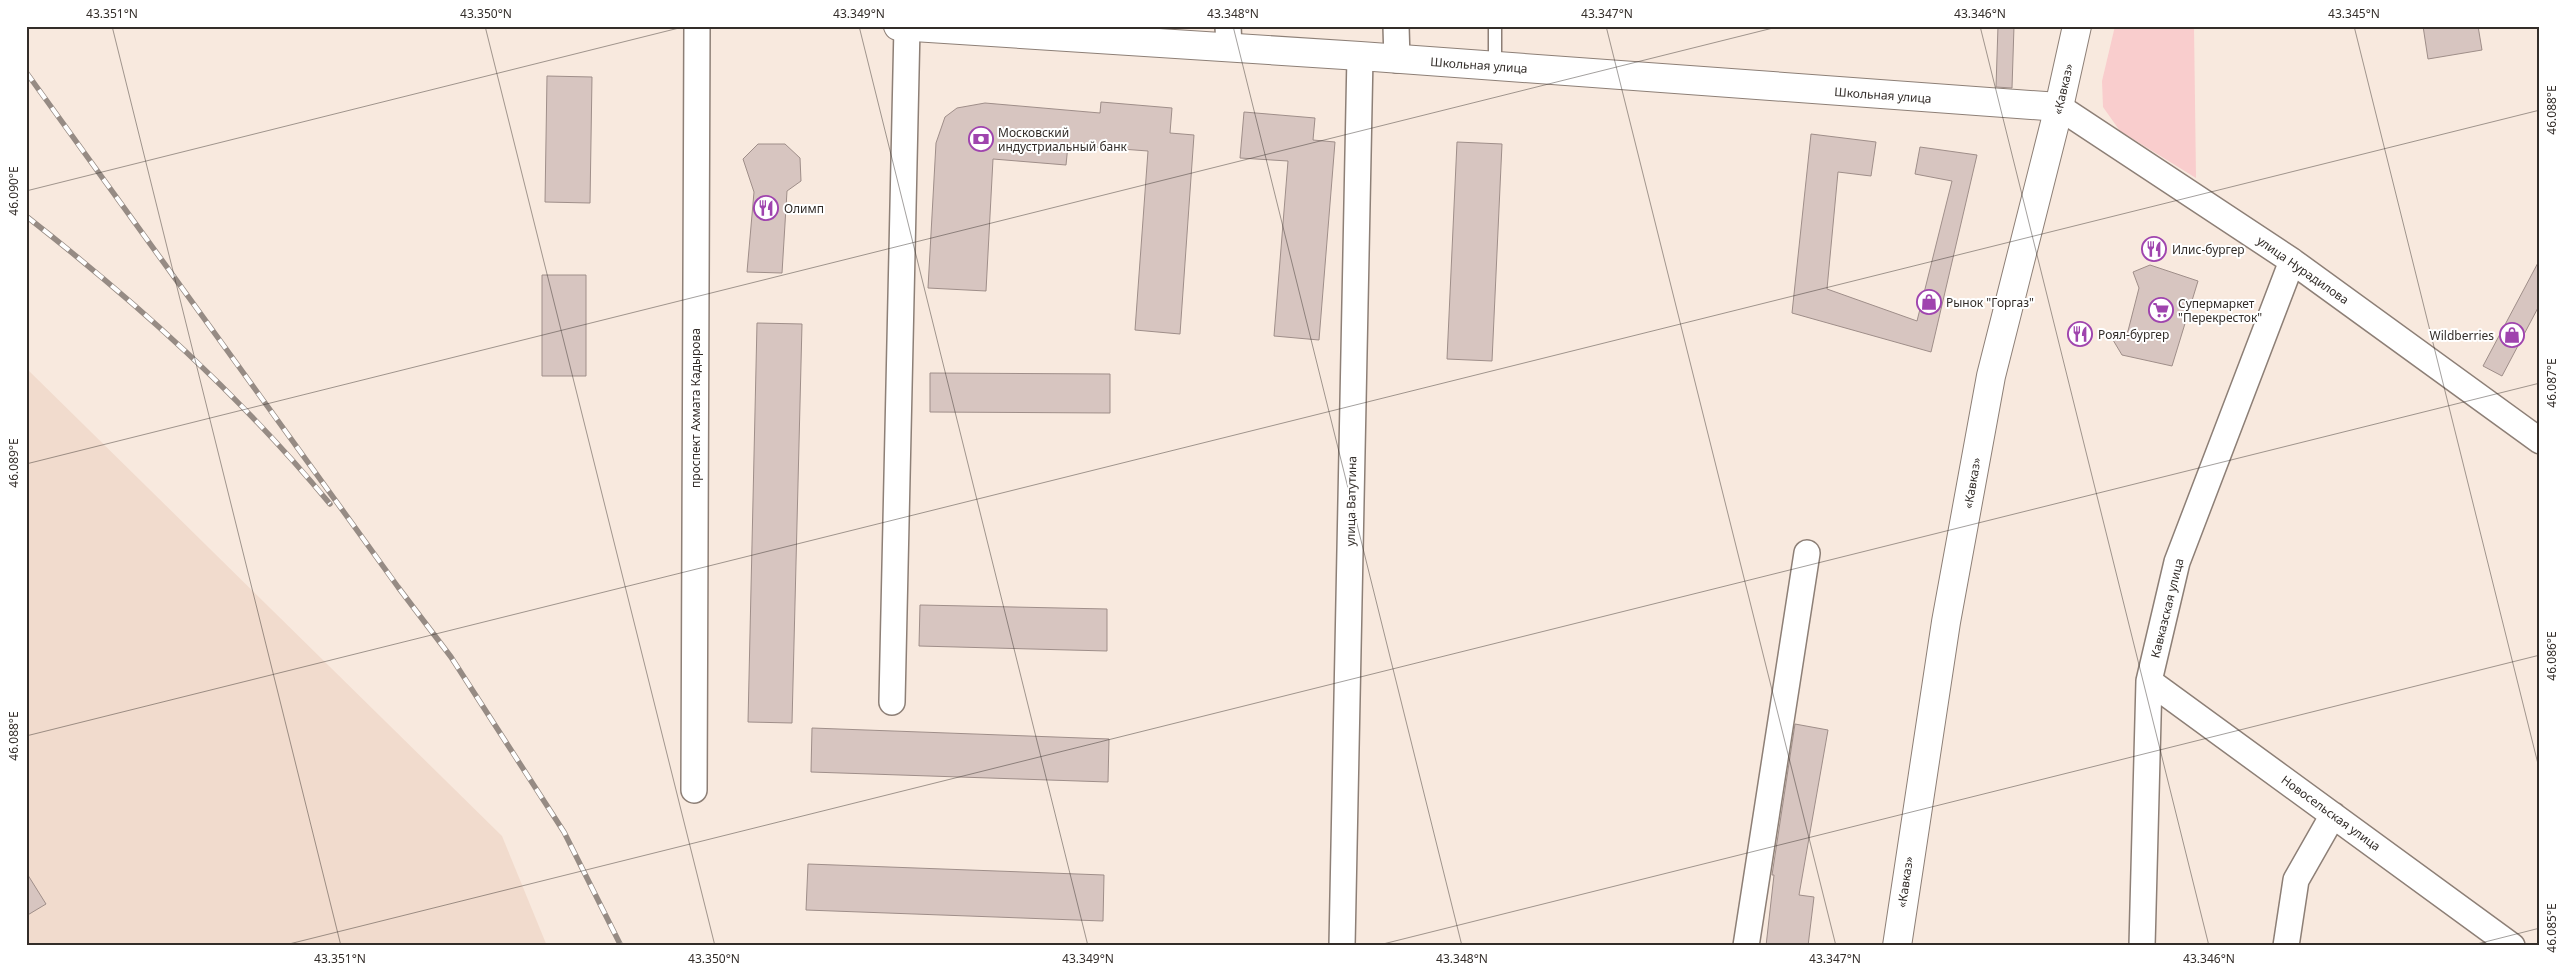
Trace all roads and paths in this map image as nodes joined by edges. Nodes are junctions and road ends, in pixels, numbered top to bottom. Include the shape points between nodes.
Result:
1 (697, 26) edge
2 (898, 26) edge
3 (1358, 26) edge
4 (1396, 26) edge
5 (1494, 26) edge
6 (2077, 26) edge
7 (906, 27) edge
8 (1371, 27) edge
9 (1229, 37) edge
10 (1360, 56) junction
11 (1397, 60) junction
12 (1495, 66) junction
13 (2059, 107) junction
14 (2292, 261) junction
15 (2540, 441) edge
16 (1807, 554) dead end
17 (2149, 681) junction
18 (892, 702) dead end
19 (694, 790) dead end
20 (2334, 815) junction
21 (1342, 946) edge
22 (1746, 946) edge
23 (1897, 946) edge
24 (2142, 946) edge
25 (2286, 946) edge
26 (2512, 946) edge

1 - 19 street, проспект Ахмата Кадырова
2 - 7 street, Школьная улица
3 - 8 path
4 - 11 street
5 - 12 lane
6 - 13 street, «Кавказ»
7 - 9 street, Школьная улица
7 - 18 street
9 - 10 street, Школьная улица
10 - 11 street, Школьная улица
10 - 21 street, улица Ватутина
11 - 12 street, Школьная улица
12 - 13 street, Школьная улица
13 - 14 street, улица Нурадилова
13 - 23 street, «Кавказ» via 1991,376 1946,622
14 - 15 street, улица Нурадилова
14 - 17 street, Кавказская улица via 2176,562
16 - 22 street
17 - 20 street, Новосельская улица
17 - 24 street, Кавказская улица
20 - 25 street via 2296,880
20 - 26 street, Новосельская улица

